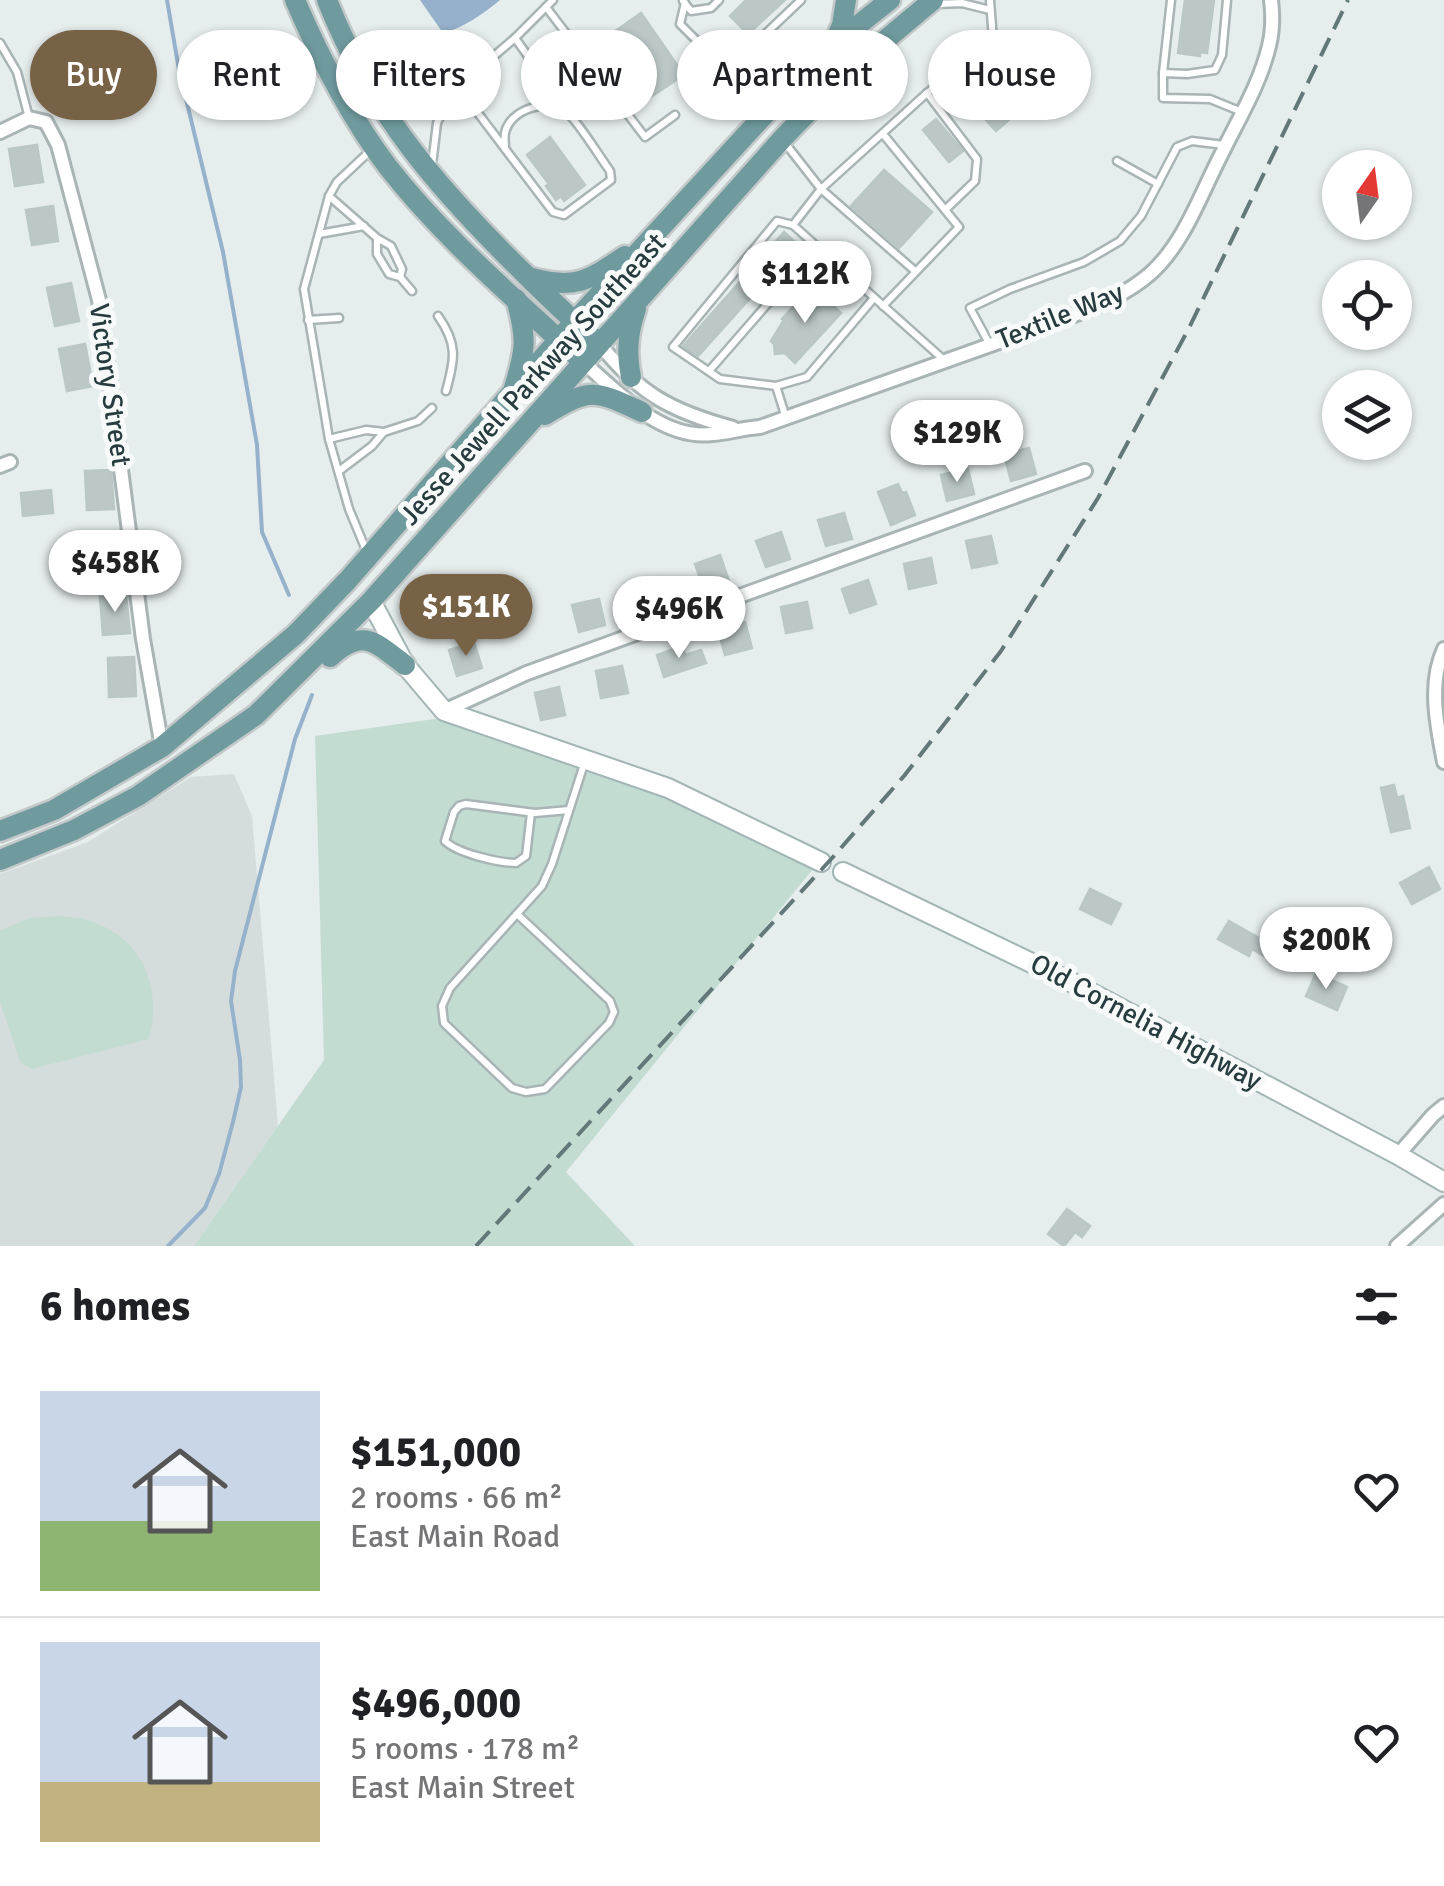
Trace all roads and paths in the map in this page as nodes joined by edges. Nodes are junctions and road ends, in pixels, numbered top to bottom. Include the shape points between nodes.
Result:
1 (295, 0) edge
2 (327, 0) edge
3 (553, 0) edge
4 (719, 0) edge
5 (801, 0) edge
6 (846, 0) edge
7 (890, 0) edge
8 (990, 0) edge
9 (1171, 0) edge
10 (1227, 0) edge
11 (1271, 0) edge
12 (683, 1) edge
13 (931, 2) edge
14 (546, 7) junction
15 (990, 10) junction
16 (341, 30) edge
17 (840, 30) edge
18 (852, 30) edge
19 (992, 30) edge
20 (515, 38) junction
21 (0, 43) edge
22 (521, 46) edge
23 (501, 50) edge
24 (1163, 74) junction
25 (928, 93) edge
26 (1242, 112) junction
27 (521, 114) edge
28 (675, 115) dead end
29 (29, 118) junction
30 (390, 120) edge
31 (438, 120) edge
32 (483, 120) edge
33 (574, 120) edge
34 (760, 120) edge
35 (948, 120) edge
36 (0, 132) edge
37 (883, 134) junction
38 (782, 139) junction
39 (1226, 145) junction
40 (375, 147) junction
41 (505, 150) junction
42 (1117, 162) dead end
43 (431, 176) junction
44 (1158, 184) junction
45 (821, 189) junction
46 (329, 196) junction
47 (946, 210) junction
48 (793, 225) junction
49 (365, 226) junction
50 (319, 234) junction
51 (376, 238) junction
52 (651, 238) junction
53 (817, 247) junction
54 (915, 271) junction
55 (527, 276) junction
56 (400, 278) junction
57 (412, 292) dead end
58 (874, 298) junction
59 (516, 300) junction
60 (638, 302) junction
61 (884, 306) junction
62 (438, 316) dead end
63 (339, 318) dead end
64 (308, 320) junction
65 (574, 322) junction
66 (560, 340) junction
67 (599, 344) junction
68 (990, 345) junction
69 (945, 361) junction
70 (584, 362) junction
71 (709, 372) junction
72 (630, 377) junction
73 (776, 386) junction
74 (446, 391) dead end
75 (512, 394) junction
76 (432, 408) dead end
77 (642, 412) junction
78 (786, 418) junction
79 (530, 424) junction
80 (735, 429) junction
81 (384, 432) junction
82 (329, 438) junction
83 (338, 471) junction
84 (1085, 471) dead end
85 (368, 556) junction
86 (371, 601) junction
87 (1444, 648) edge
88 (405, 665) junction
89 (288, 684) junction
90 (444, 711) junction
91 (162, 747) junction
92 (586, 760) junction
93 (1444, 762) edge
94 (570, 810) junction
95 (531, 813) junction
96 (0, 832) edge
97 (0, 860) edge
98 (821, 862) dead end
99 (843, 872) dead end
100 (517, 914) junction
101 (1444, 1106) edge
102 (1398, 1155) junction
103 (1444, 1182) edge
104 (1444, 1204) edge
105 (1397, 1246) edge

1 - 40 main road
2 - 16 main road
3 - 14 lane
4 - 12 lane via 691,11
5 - 12 lane via 738,61 713,58 680,24
6 - 17 main road
7 - 18 main road, Jesse Jewell Parkway Southeast
8 - 15 lane
9 - 24 lane
10 - 24 lane via 1222,55 1214,70
11 - 26 street, Textile Way via 1268,47
13 - 15 lane
13 - 38 main road, Jesse Jewell Parkway Southeast
14 - 20 lane
14 - 28 lane via 645,138
15 - 19 lane
20 - 22 lane
20 - 23 lane
21 - 29 lane via 17,72
24 - 26 lane via 1163,98 1210,98
25 - 37 lane
26 - 39 street, Textile Way
27 - 41 lane via 506,130
29 - 36 street
29 - 91 street, Victory Street via 46,122 58,146 100,300
30 - 43 main road
31 - 43 lane
32 - 41 lane
33 - 41 lane via 611,180 564,215 553,212
34 - 52 main road, Jesse Jewell Parkway Southeast
35 - 47 lane via 976,159 975,181
37 - 45 lane
37 - 47 lane
38 - 45 lane
38 - 60 main road, Jesse Jewell Parkway Southeast
39 - 44 lane via 1177,146
39 - 68 street, Textile Way via 1176,245 1152,272 1100,305
40 - 46 lane
40 - 59 main road via 426,212
42 - 44 lane
43 - 55 main road
44 - 68 lane via 1120,241 970,308
45 - 48 lane
45 - 54 lane
46 - 49 lane
46 - 50 lane
47 - 54 lane via 959,226
48 - 53 lane
48 - 71 lane via 777,221 673,347
49 - 50 lane
49 - 51 lane
50 - 64 lane via 304,289
51 - 56 lane via 390,246
51 - 56 lane via 376,254
52 - 55 main road via 578,284
52 - 65 main road, Jesse Jewell Parkway Southeast
53 - 58 lane
53 - 71 lane
54 - 61 lane
55 - 65 main road
56 - 57 lane
58 - 61 lane
58 - 73 lane via 807,377
59 - 66 main road
59 - 75 main road via 523,358
60 - 67 main road, Jesse Jewell Parkway Southeast
60 - 72 main road via 628,340
61 - 69 lane
62 - 74 lane via 450,333 454,360
63 - 64 lane
64 - 82 lane
65 - 66 main road, Jesse Jewell Parkway Southeast
65 - 67 main road
66 - 70 main road
66 - 75 main road, Jesse Jewell Parkway Southeast
67 - 70 main road, Jesse Jewell Parkway Southeast
67 - 72 street, Textile Way
68 - 69 street, Textile Way
69 - 78 street, Textile Way
70 - 77 street, Textile Way
70 - 79 main road, Jesse Jewell Parkway Southeast
71 - 73 lane
72 - 80 street, Textile Way via 690,416
73 - 78 lane
75 - 85 main road, Jesse Jewell Parkway Southeast
76 - 81 lane via 418,421
77 - 79 main road via 604,395 580,395
77 - 80 street, Textile Way via 678,430 710,435
78 - 80 street, Textile Way
79 - 86 main road, Jesse Jewell Parkway Southeast
81 - 82 lane
81 - 83 lane
82 - 83 lane
83 - 85 lane
84 - 90 street via 527,673
85 - 91 main road, Jesse Jewell Parkway Southeast via 296,634
86 - 88 street
86 - 89 main road, Jesse Jewell Parkway Southeast
87 - 93 street via 1437,664 1436,721
88 - 89 main road via 379,644 352,641 308,678
88 - 90 street
89 - 97 main road, Jesse Jewell Parkway Southeast via 256,715 138,796
90 - 92 street
91 - 96 main road, Jesse Jewell Parkway Southeast via 54,810
92 - 94 lane
92 - 98 street via 668,788
94 - 95 lane
94 - 100 lane via 542,886
95 - 95 lane via 458,806 446,841 516,863 526,856
99 - 102 street, Old Cornelia Highway via 1072,982
100 - 100 lane via 450,988 442,1006 444,1023 512,1088 526,1092 545,1089 614,1012
101 - 102 street
102 - 103 street, Old Cornelia Highway
104 - 105 street

